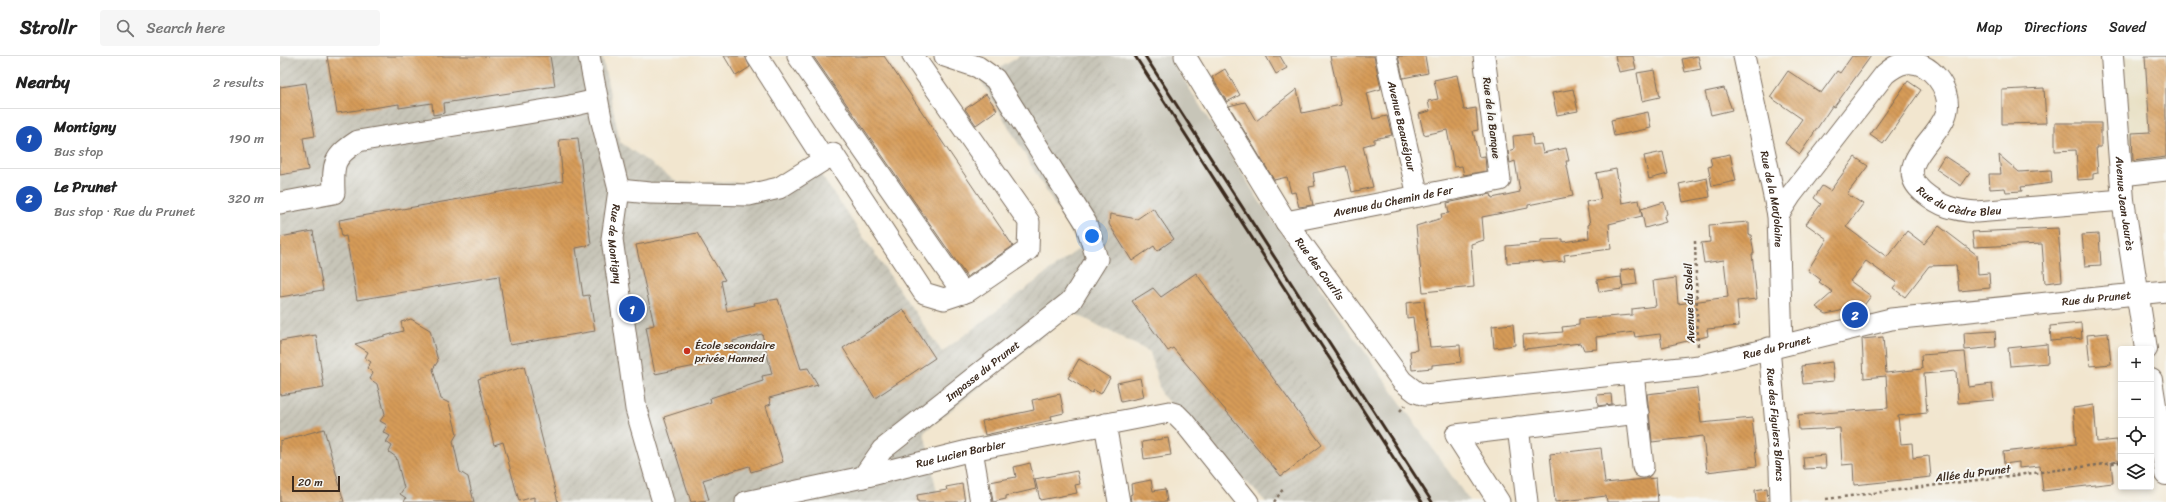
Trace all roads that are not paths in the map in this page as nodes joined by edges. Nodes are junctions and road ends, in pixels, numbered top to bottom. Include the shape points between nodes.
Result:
1 (589, 56) edge
2 (757, 56) edge
3 (798, 56) edge
4 (913, 56) edge
5 (945, 56) edge
6 (1184, 56) edge
7 (1386, 56) edge
8 (1484, 56) edge
9 (1744, 56) edge
10 (2112, 56) edge
11 (597, 100) junction
12 (824, 160) junction
13 (2166, 170) edge
14 (2122, 175) junction
15 (1500, 180) joint
16 (619, 190) junction
17 (1418, 196) junction
18 (2124, 200) junction
19 (280, 202) edge
20 (1778, 215) junction
21 (1286, 222) junction
22 (2166, 291) edge
23 (963, 293) junction
24 (2137, 294) junction
25 (2146, 346) edge
26 (1776, 347) junction
27 (1633, 373) junction
28 (2151, 382) edge
29 (1416, 392) joint
30 (1638, 413) junction
31 (1105, 424) junction
32 (1518, 427) junction
33 (972, 450) junction
34 (1643, 467) dead end
35 (2166, 474) edge
36 (863, 477) junction
37 (663, 502) edge
38 (746, 502) edge
39 (981, 502) edge
40 (1119, 502) edge
41 (1248, 502) edge
42 (1499, 502) edge
43 (1527, 502) edge
44 (1781, 502) edge

1 - 11 street, Rue de Montigny
2 - 12 street
3 - 23 street
4 - 23 street via 1029,222 1028,250
5 - 36 street, Impasse du Prunet via 978,68 995,80 1086,224 1097,259 1070,301 882,450
6 - 21 street, Rue des Courlis
7 - 17 street, Avenue Beauséjour
8 - 15 street, Rue de la Banque
9 - 20 street, Rue de la Marjolaine
10 - 14 main road, Avenue Jean Jaurès
11 - 16 street, Rue de Montigny
11 - 19 street via 358,141 340,153 333,172 334,193
12 - 16 street via 779,188 749,195
12 - 23 street via 833,154 924,293 944,299
13 - 14 street
14 - 18 main road, Avenue Jean Jaurès
15 - 17 street, Avenue du Chemin de Fer
16 - 37 street, Rue de Montigny via 612,239 636,409
17 - 21 street, Avenue du Chemin de Fer
18 - 20 street, Rue du Cèdre Bleu via 1976,212 1955,210 1932,199 1915,185 1913,173 1916,158 1947,111 1947,98 1942,85 1934,75 1924,67 1906,63 1895,66 1885,74
18 - 24 main road, Avenue Jean Jaurès
20 - 26 street, Rue de la Marjolaine
21 - 29 street, Rue des Courlis via 1402,381
22 - 24 street, Rue du Prunet
24 - 25 main road, Avenue Jean Jaurès
24 - 26 street, Rue du Prunet via 1891,319
26 - 27 street, Rue du Prunet via 1699,366
26 - 44 street, Rue des Figuiers Blancs
27 - 29 street, Rue du Prunet via 1425,395
27 - 30 street
28 - 35 main road
30 - 32 street
30 - 34 street
31 - 33 street, Rue Lucien Barbier
31 - 40 street
31 - 41 street, Rue Lucien Barbier via 1169,412 1176,414
32 - 42 street via 1456,434
32 - 43 street
33 - 36 street, Rue Lucien Barbier
33 - 39 street
36 - 38 street, Rue Lucien Barbier

